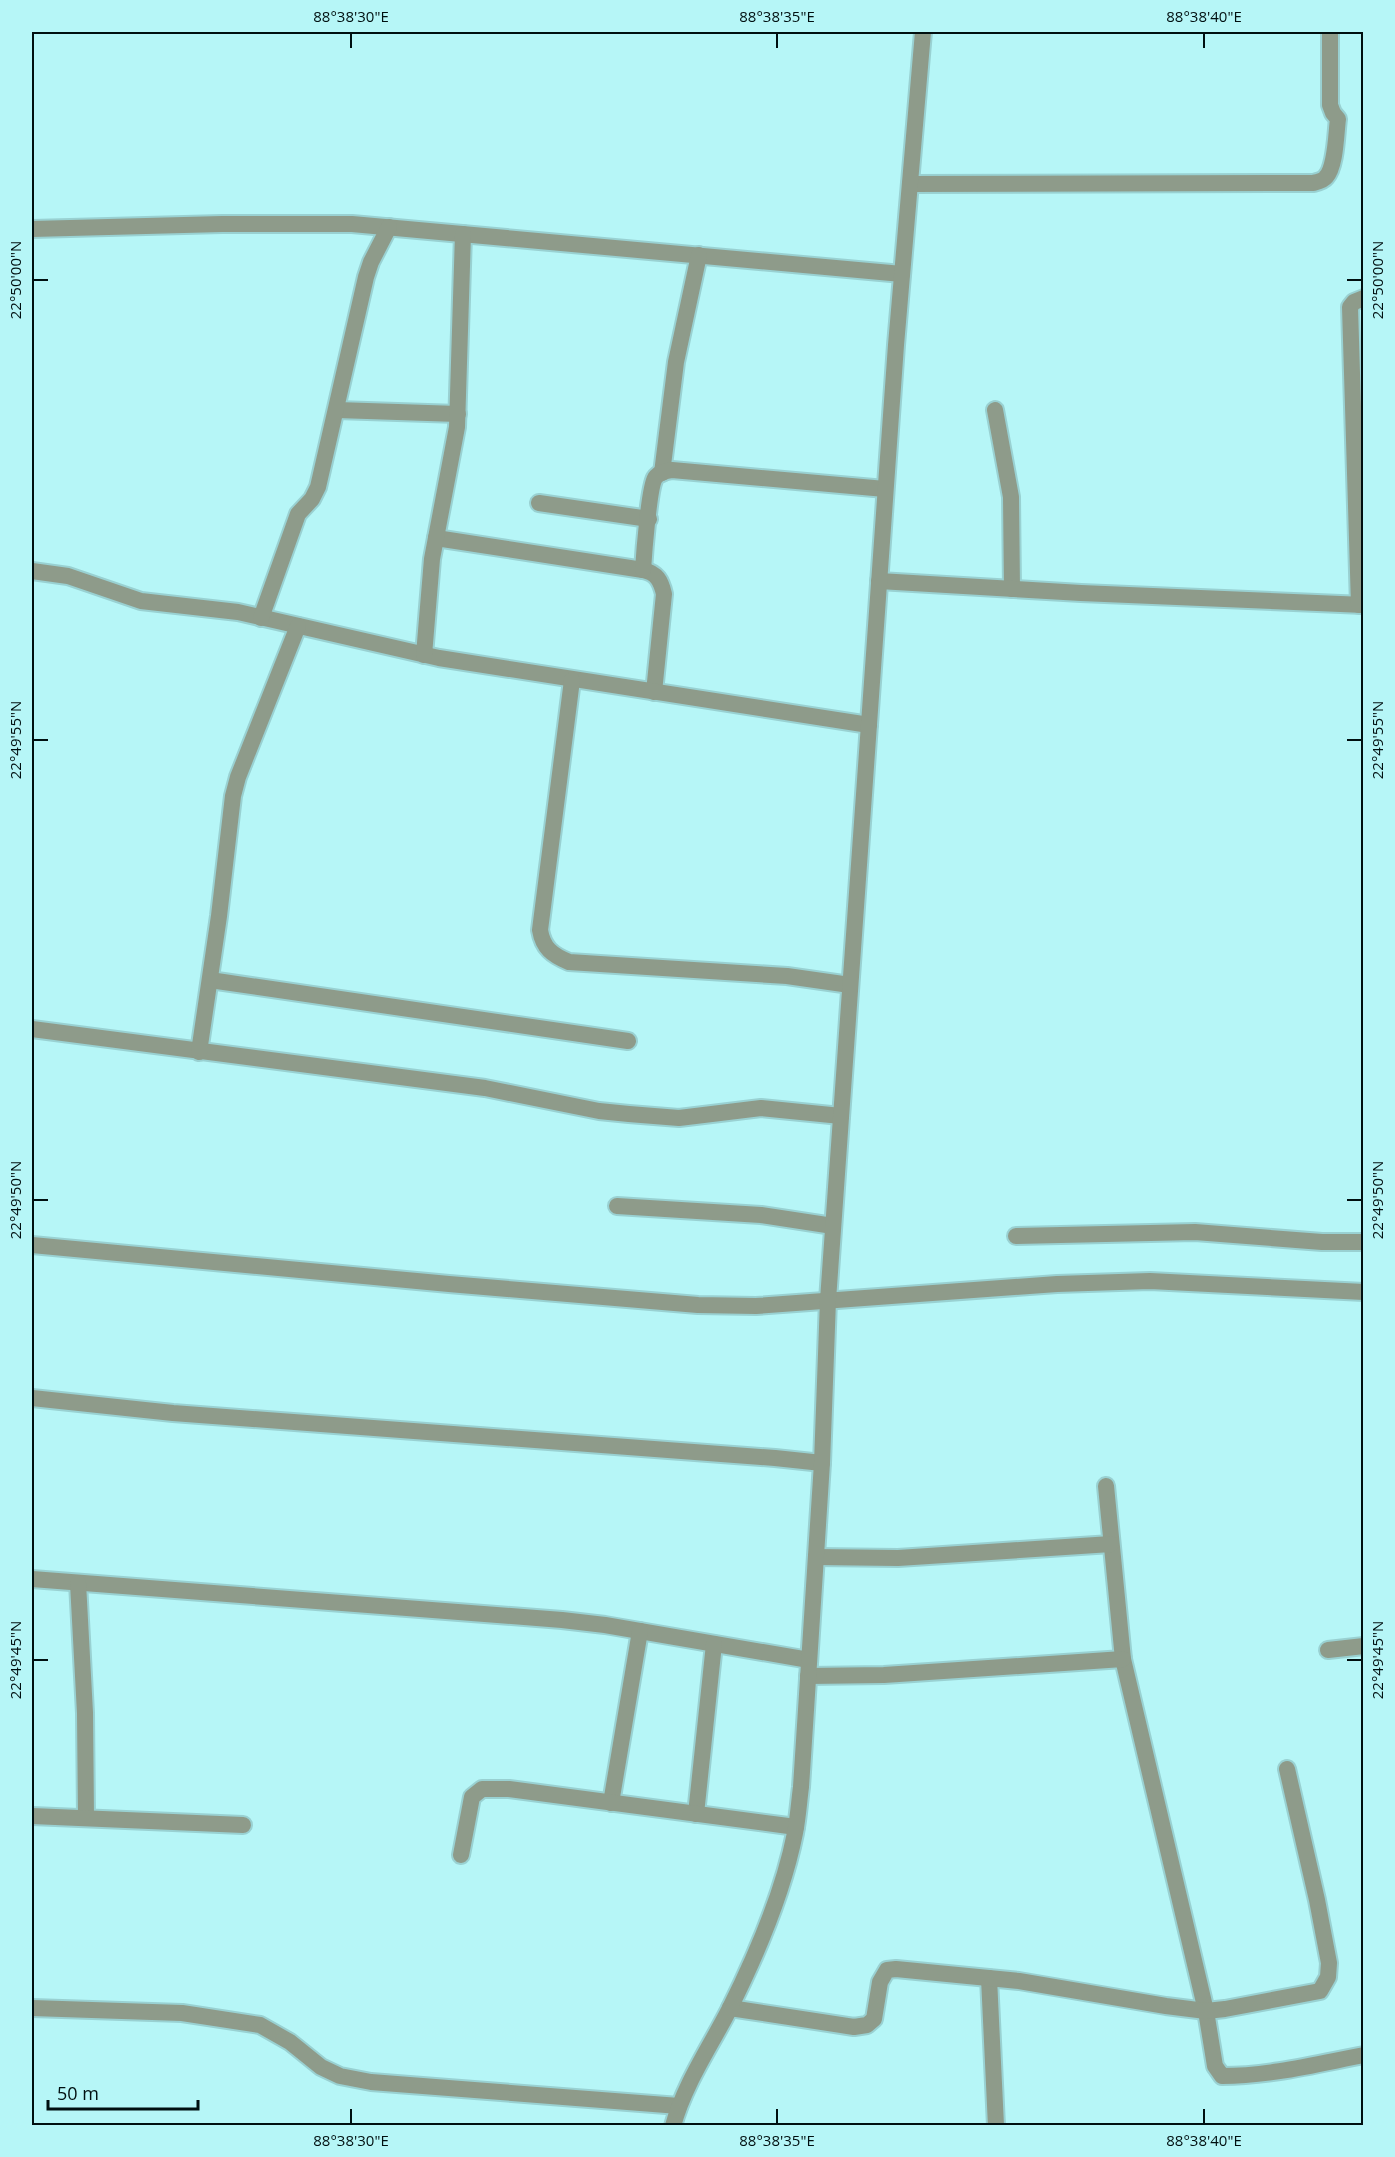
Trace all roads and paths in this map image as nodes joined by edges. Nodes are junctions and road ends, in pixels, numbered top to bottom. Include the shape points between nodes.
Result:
1 (923, 32) edge
2 (1330, 32) edge
3 (910, 184) junction
4 (389, 228) junction
5 (32, 229) edge
6 (463, 234) junction
7 (699, 255) junction
8 (902, 273) junction
9 (1364, 298) edge
10 (337, 410) junction
11 (995, 410) dead end
12 (458, 414) junction
13 (662, 472) junction
14 (885, 489) junction
15 (539, 503) dead end
16 (649, 519) junction
17 (1360, 523) edge
18 (436, 538) junction
19 (643, 570) junction
20 (32, 571) edge
21 (879, 581) junction
22 (1012, 589) junction
23 (1361, 605) edge
24 (261, 618) junction
25 (298, 626) junction
26 (424, 655) junction
27 (572, 680) junction
28 (654, 692) junction
29 (868, 725) junction
30 (210, 980) junction
31 (850, 984) junction
32 (32, 1029) edge
33 (628, 1041) dead end
34 (199, 1052) junction
35 (841, 1116) junction
36 (617, 1206) dead end
37 (833, 1226) junction
38 (1016, 1236) dead end
39 (1364, 1242) edge
40 (32, 1245) edge
41 (1364, 1292) edge
42 (828, 1300) junction
43 (32, 1398) edge
44 (822, 1463) junction
45 (1106, 1486) dead end
46 (1111, 1545) junction
47 (816, 1557) junction
48 (32, 1579) edge
49 (78, 1582) junction
50 (640, 1631) junction
51 (714, 1644) junction
52 (1364, 1646) edge
53 (1328, 1650) dead end
54 (1123, 1659) junction
55 (808, 1668) junction
56 (1287, 1769) dead end
57 (611, 1803) junction
58 (696, 1814) junction
59 (32, 1816) edge
60 (86, 1817) junction
61 (243, 1825) dead end
62 (796, 1827) junction
63 (462, 1856) dead end
64 (989, 1978) junction
65 (32, 2008) edge
66 (730, 2008) junction
67 (1206, 2011) junction
68 (1364, 2055) edge
69 (678, 2106) junction
70 (674, 2126) edge
71 (996, 2126) edge

1 - 3 street
2 - 3 street via 1330,105 1338,118 1330,170 1321,182
3 - 8 street
4 - 5 street via 352,224 222,224
4 - 6 street
4 - 10 street via 366,277
6 - 7 street
6 - 12 street
7 - 8 street
7 - 13 street via 676,362
8 - 14 street
9 - 17 street via 1350,307
10 - 12 street
10 - 24 street via 318,487 298,514
11 - 22 street via 1011,497
12 - 18 street
13 - 14 street
13 - 16 street via 655,478
14 - 21 street
15 - 16 street
16 - 19 street
17 - 23 street
18 - 19 street
18 - 26 street
19 - 28 street via 657,576 664,594
20 - 24 street via 68,576 141,601
21 - 22 street
21 - 29 street
22 - 23 street
24 - 25 street
25 - 26 street
25 - 30 street via 233,796
26 - 27 street
27 - 28 street
27 - 31 street via 540,930 546,948 569,962 787,976
28 - 29 street
29 - 31 street
30 - 33 street
30 - 34 street
31 - 35 street
32 - 34 street
34 - 35 street via 484,1088 629,1114 678,1118 761,1108
35 - 37 street
36 - 37 street via 771,1216
37 - 42 street
38 - 39 street via 1195,1232
40 - 42 street via 698,1305 756,1306
41 - 42 street via 1150,1281
42 - 44 street
43 - 44 street via 173,1413
44 - 47 street
45 - 46 street
46 - 47 street via 898,1558
46 - 54 street
47 - 55 street
48 - 49 street
49 - 50 street via 562,1620
49 - 60 street
50 - 51 street
50 - 57 street
51 - 55 street
51 - 58 street
52 - 53 street
54 - 55 street via 884,1675
54 - 67 street
55 - 62 street
56 - 67 street via 1317,1900 1328,1977 1320,1990
57 - 58 street
57 - 63 street via 482,1789 472,1797
58 - 62 street
59 - 60 street
60 - 61 street
62 - 66 street via 769,1921
64 - 66 street via 887,1970 880,1982 874,2019 854,2027
64 - 67 street
64 - 71 street
65 - 69 street via 182,2013 260,2025 290,2042 321,2067 340,2076 371,2082
66 - 69 street
67 - 68 street via 1215,2066 1222,2076 1279,2072
69 - 70 street

